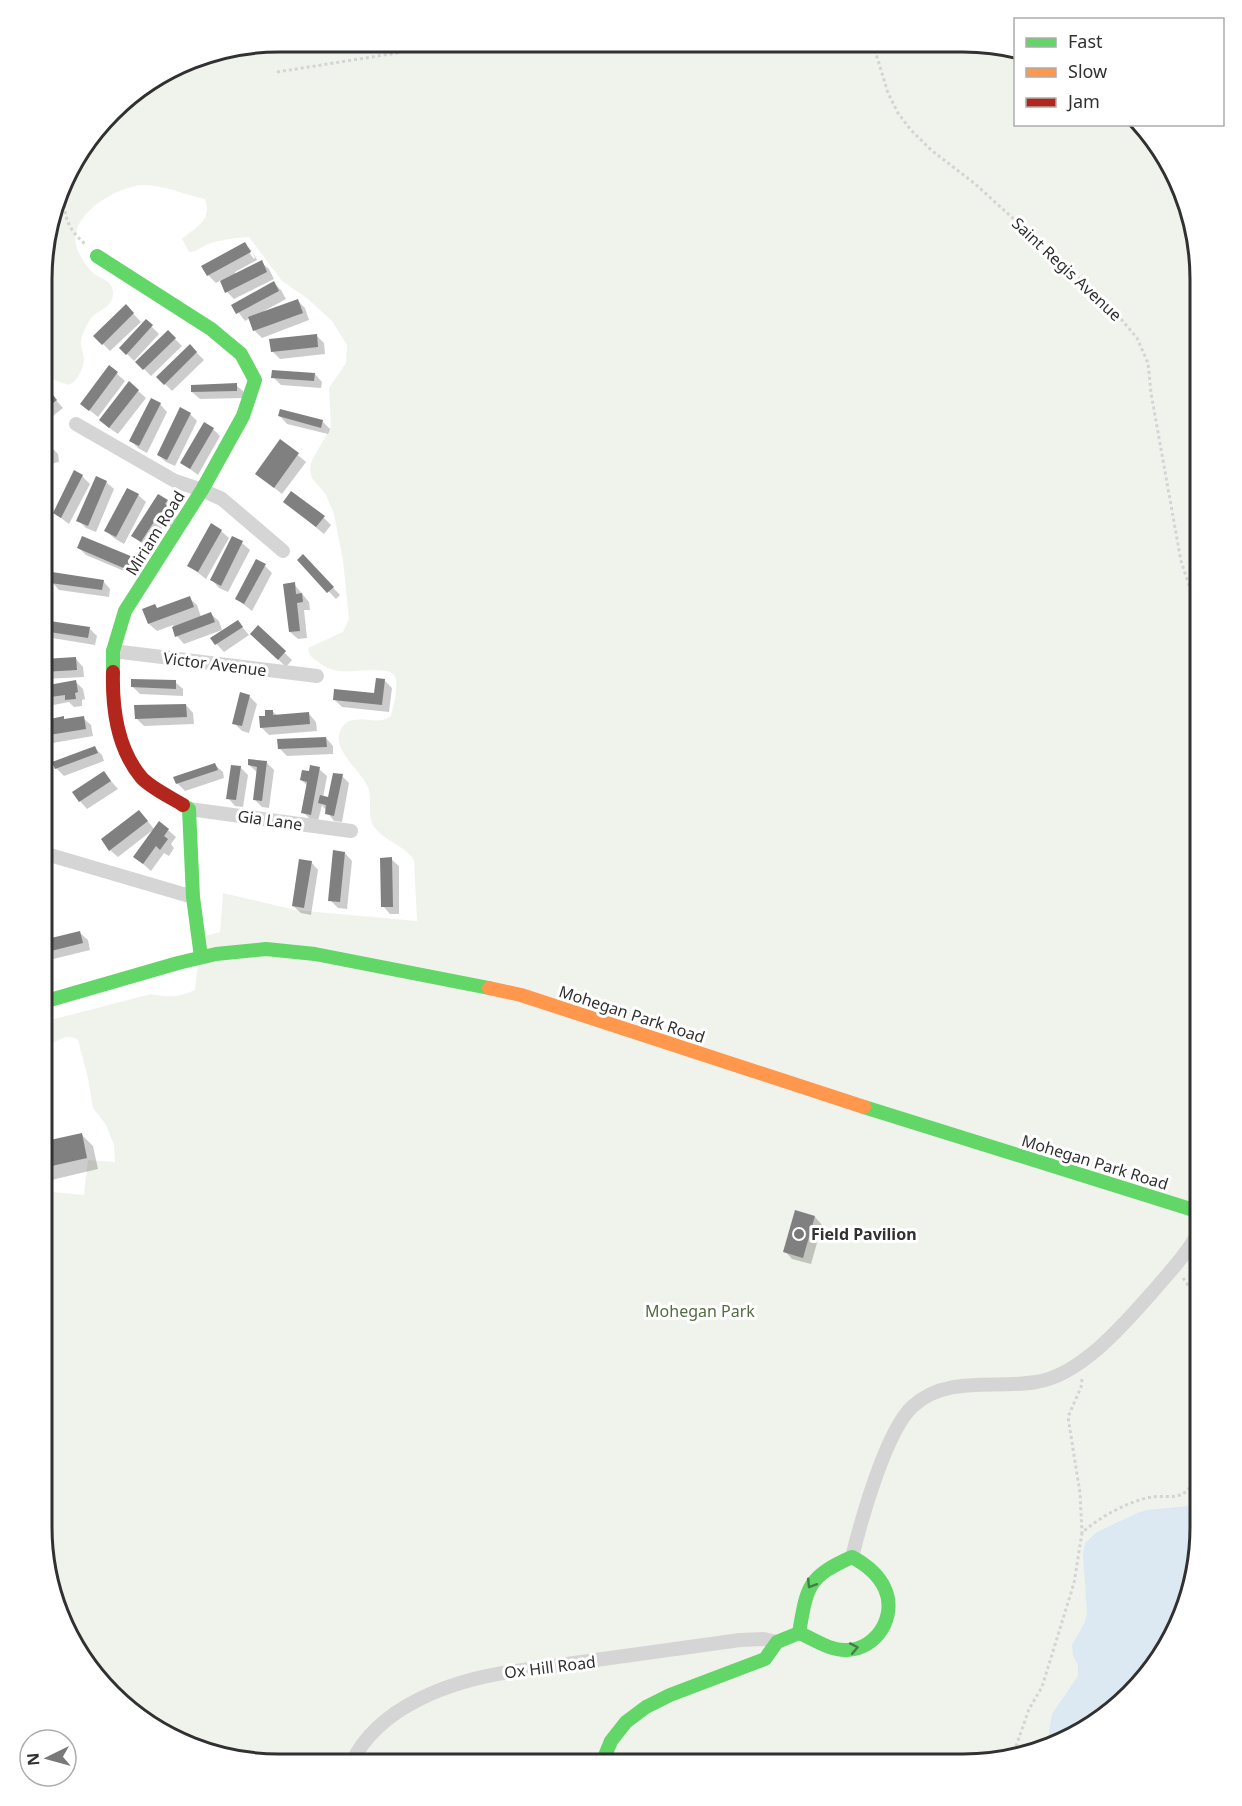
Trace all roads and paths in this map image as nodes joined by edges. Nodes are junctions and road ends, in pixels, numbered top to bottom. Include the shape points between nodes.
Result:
1 (398, 52) edge
2 (875, 52) edge
3 (277, 72) dead end
4 (64, 209) edge
5 (97, 256) joint
6 (76, 424) dead end
7 (202, 490) junction
8 (284, 551) dead end
9 (1190, 588) edge
10 (113, 651) junction
11 (317, 676) dead end
12 (189, 809) junction
13 (351, 831) dead end
14 (52, 856) edge
15 (193, 897) junction
16 (201, 957) junction
17 (52, 999) edge
18 (1190, 1209) edge
19 (1190, 1246) edge
20 (1182, 1275) dead end
21 (1190, 1288) edge
22 (1083, 1359) junction
23 (1190, 1485) edge
24 (1082, 1533) junction
25 (852, 1557) junction
26 (799, 1633) junction
27 (777, 1642) junction
28 (1016, 1747) edge
29 (358, 1754) edge
30 (605, 1754) edge

1 - 3 path
2 - 9 path, Saint Regis Avenue via 888,93 909,129 1110,306 1137,338 1148,363 1181,561
4 - 5 path via 65,220 75,236
5 - 7 street, Miriam Road via 212,329 241,354 255,380 243,416
6 - 7 street via 175,481
7 - 8 street via 222,499
7 - 10 street, Miriam Road via 125,611
10 - 11 street, Victor Avenue
10 - 12 street, Miriam Road via 112,697 121,744 142,778
12 - 13 street, Gia Lane
12 - 15 street
14 - 15 street
15 - 16 street
16 - 17 street, Mohegan Park Road
16 - 18 street, Mohegan Park Road via 260,949 288,950 500,990
19 - 22 street via 1120,1329
20 - 21 path
22 - 24 path via 1081,1387 1068,1417
22 - 25 street via 1042,1381 949,1388 914,1405 891,1439
23 - 24 path via 1175,1497 1133,1502
24 - 28 path via 1074,1583 1042,1687 1029,1709
25 -> 26 street via 824,1569 810,1584 804,1596
26 -> 25 street via 845,1650 866,1645 882,1630 889,1610 885,1588 866,1565
26 - 27 street
27 - 29 street, Ox Hill Road via 740,1640 469,1680 391,1717
27 - 30 street via 765,1659 676,1691 648,1707 613,1737

